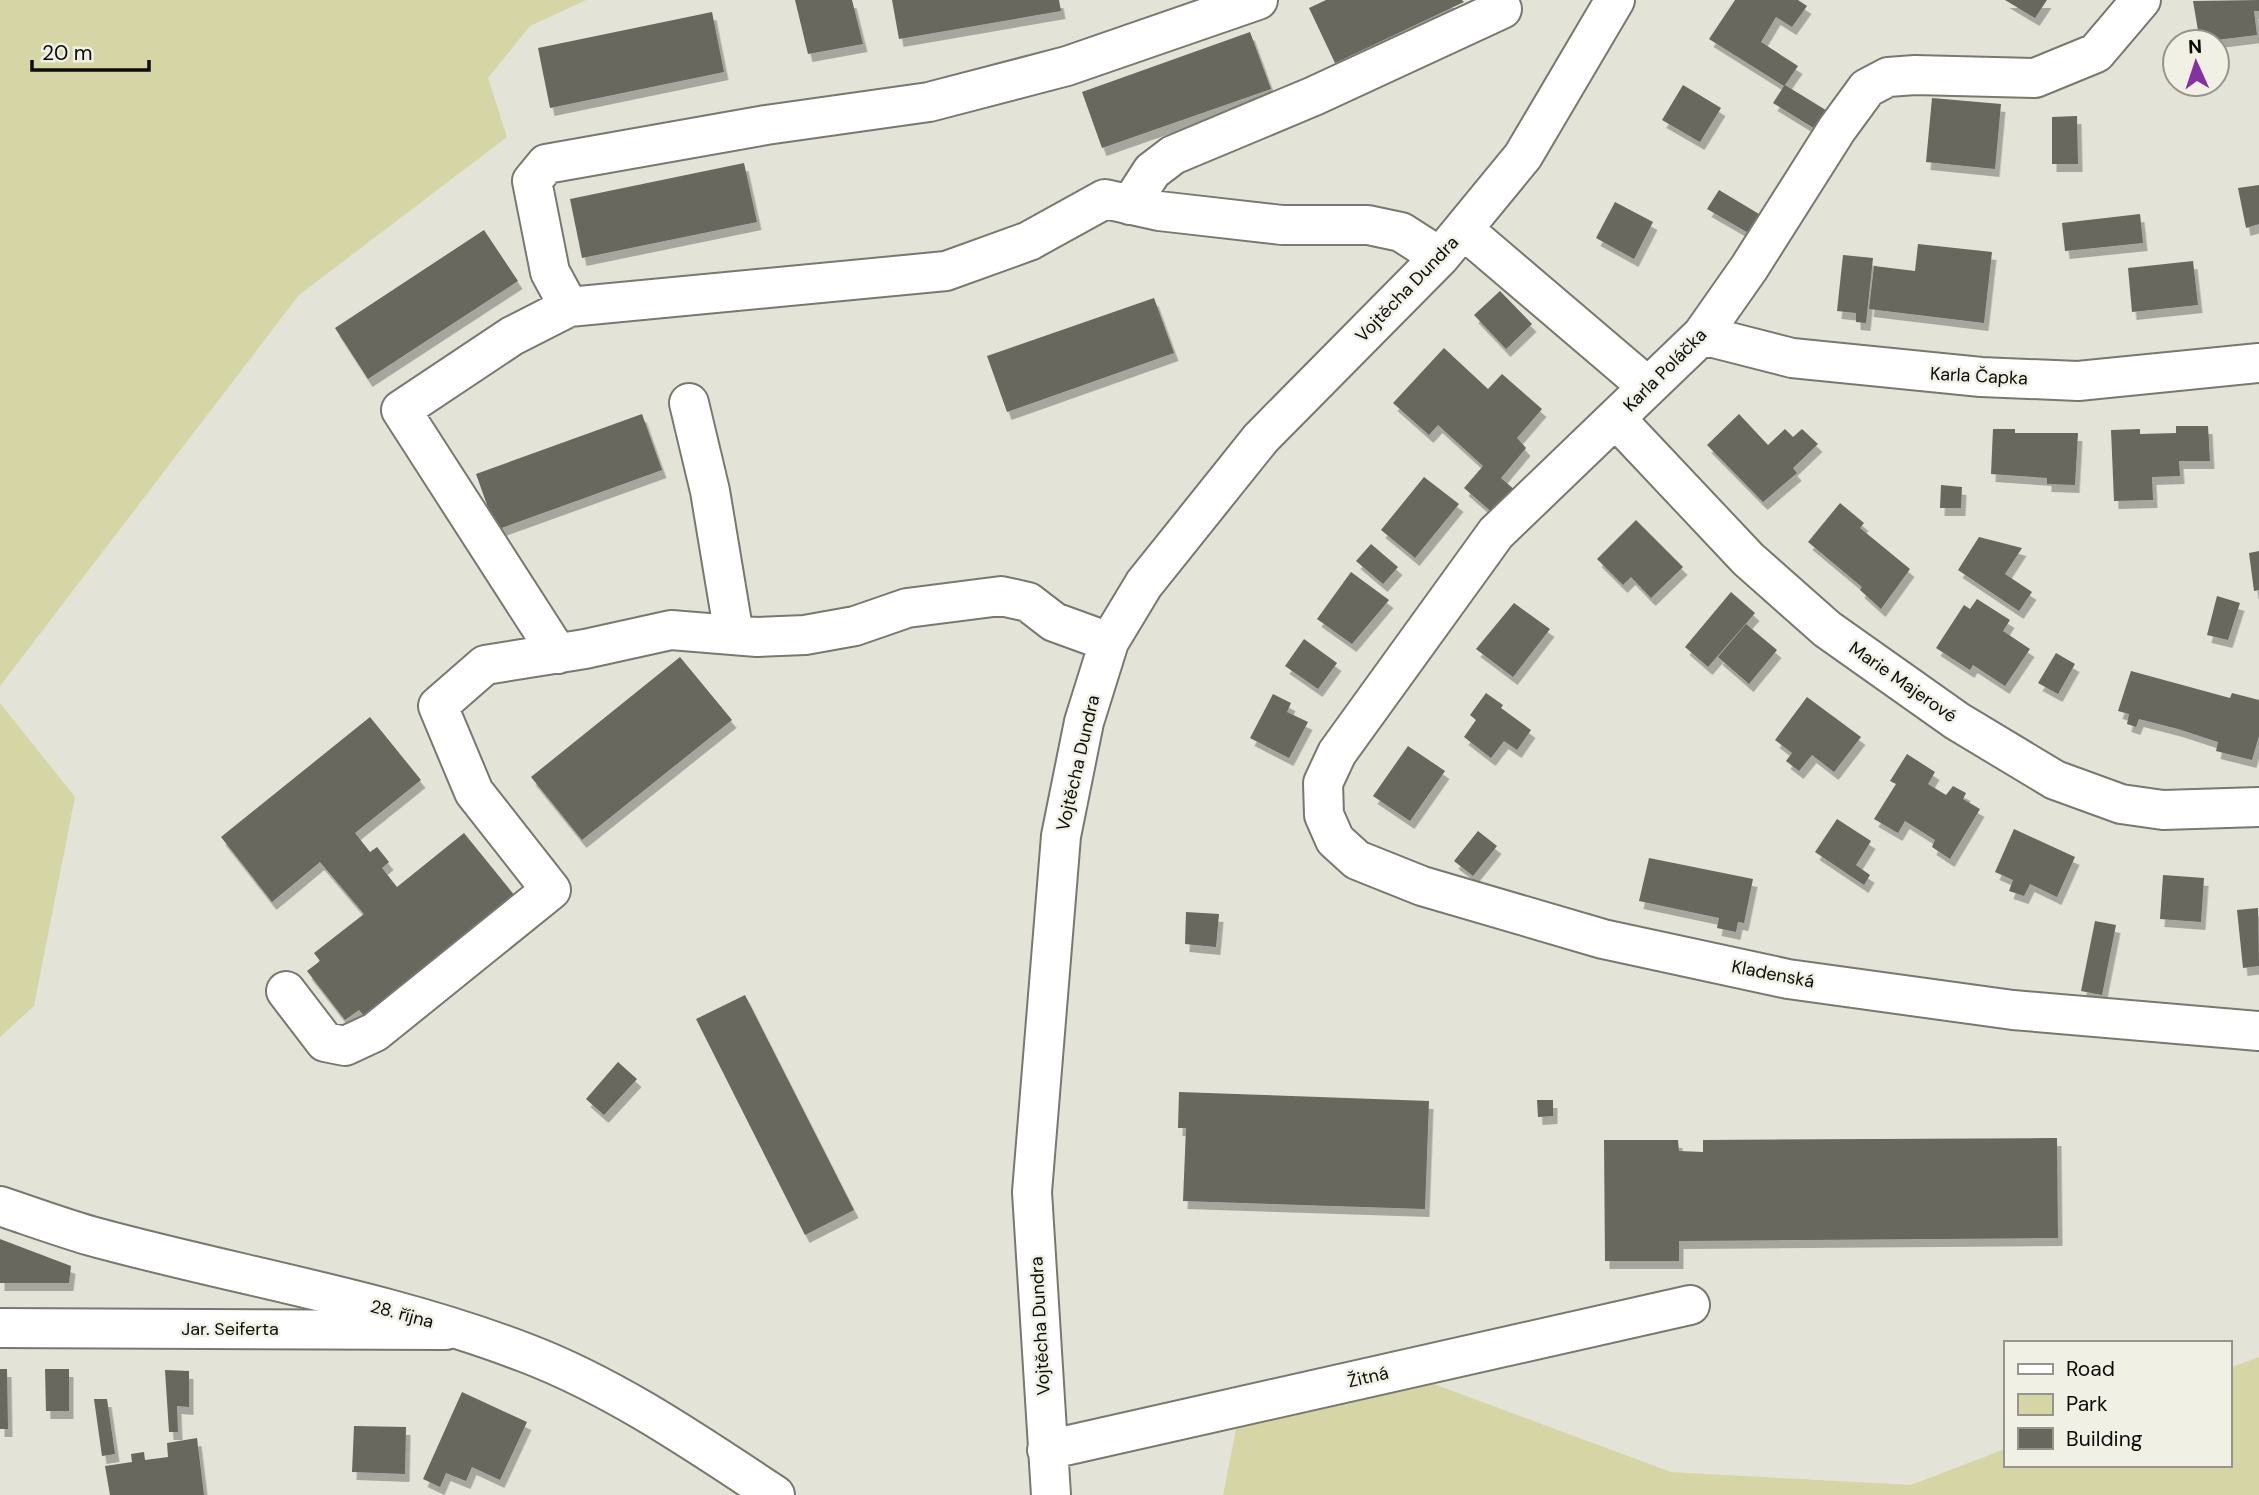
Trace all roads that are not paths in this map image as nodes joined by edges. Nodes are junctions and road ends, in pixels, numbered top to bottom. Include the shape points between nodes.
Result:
1 (1258, 0) edge
2 (1615, 0) edge
3 (2141, 0) edge
4 (1502, 9) dead end
5 (1130, 205) junction
6 (1452, 243) junction
7 (569, 307) junction
8 (1702, 335) junction
9 (2259, 363) edge
10 (1647, 386) junction
11 (689, 403) dead end
12 (1617, 420) junction
13 (734, 635) junction
14 (1109, 642) junction
15 (558, 653) junction
16 (2259, 807) edge
17 (1324, 815) joint
18 (286, 991) dead end
19 (2259, 1031) edge
20 (0, 1206) edge
21 (1690, 1305) dead end
22 (0, 1328) edge
23 (461, 1331) junction
24 (1047, 1450) junction
25 (775, 1495) edge
26 (1051, 1495) edge

1 - 7 street via 1067,66 929,102 546,164 532,181 550,272
2 - 6 street, Vojtěcha Dundra via 1523,156
3 - 8 street, Karla Poláčka via 2096,53 2035,78 1915,75 1888,77 1867,88
4 - 5 street via 1173,155 1152,171
5 - 6 street via 1282,225 1368,225
5 - 7 street via 1105,199 1029,241 946,271
6 - 10 street
6 - 14 street, Vojtěcha Dundra via 1261,438 1152,574
7 - 15 street via 512,336 401,410
8 - 9 street, Karla Čapka via 1803,359 1981,377 2078,380
8 - 10 street, Karla Poláčka
10 - 12 street, Karla Poláčka
11 - 13 street via 710,491
12 - 16 street, Marie Majerové via 1748,559 1827,629 1957,721 2055,780 2121,804 2163,810
12 - 17 street, Karla Poláčka via 1496,533 1337,753 1323,783
13 - 14 street via 806,635 855,626 907,608 1001,596 1028,602 1054,622
13 - 15 street via 671,630
14 - 24 street, Vojtěcha Dundra via 1084,722 1061,836 1032,1192
15 - 18 street via 485,665 438,706 474,792 551,890 375,1032 345,1046 325,1042
17 - 19 street, Kladenská via 1335,840 1357,860 1422,886 1603,939 1788,979 2013,1010
20 - 23 street, 28. října via 89,1236
21 - 24 street, Žitná
22 - 23 street, Jar. Seiferta
23 - 25 street, 28. října via 574,1374 644,1412
24 - 26 street, Vojtěcha Dundra

